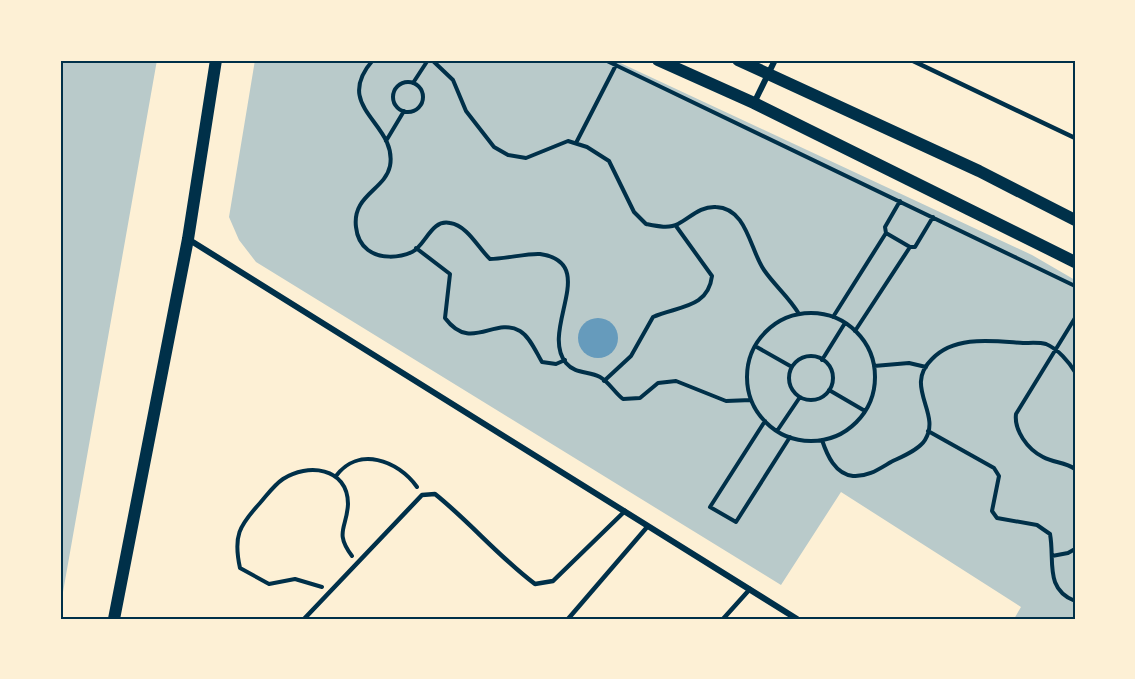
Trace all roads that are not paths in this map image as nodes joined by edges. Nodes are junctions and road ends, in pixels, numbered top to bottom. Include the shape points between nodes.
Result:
1 (216, 60) edge
2 (658, 60) edge
3 (738, 60) edge
4 (775, 60) edge
5 (911, 60) edge
6 (769, 74) junction
7 (754, 103) junction
8 (1075, 138) edge
9 (1075, 220) edge
10 (188, 239) junction
11 (1075, 262) edge
12 (625, 511) junction
13 (648, 526) junction
14 (750, 589) junction
15 (114, 619) edge
16 (304, 619) edge
17 (568, 619) edge
18 (723, 619) edge
19 (797, 619) edge

1 - 10 main road
2 - 7 main road
3 - 6 main road
4 - 6 street
5 - 8 lane
6 - 7 street
6 - 9 main road
7 - 11 main road
10 - 12 street
10 - 15 main road
12 - 13 street
12 - 16 lane via 554,581 535,584 507,563 435,494 422,495
13 - 14 street
13 - 17 lane
14 - 18 lane
14 - 19 street

